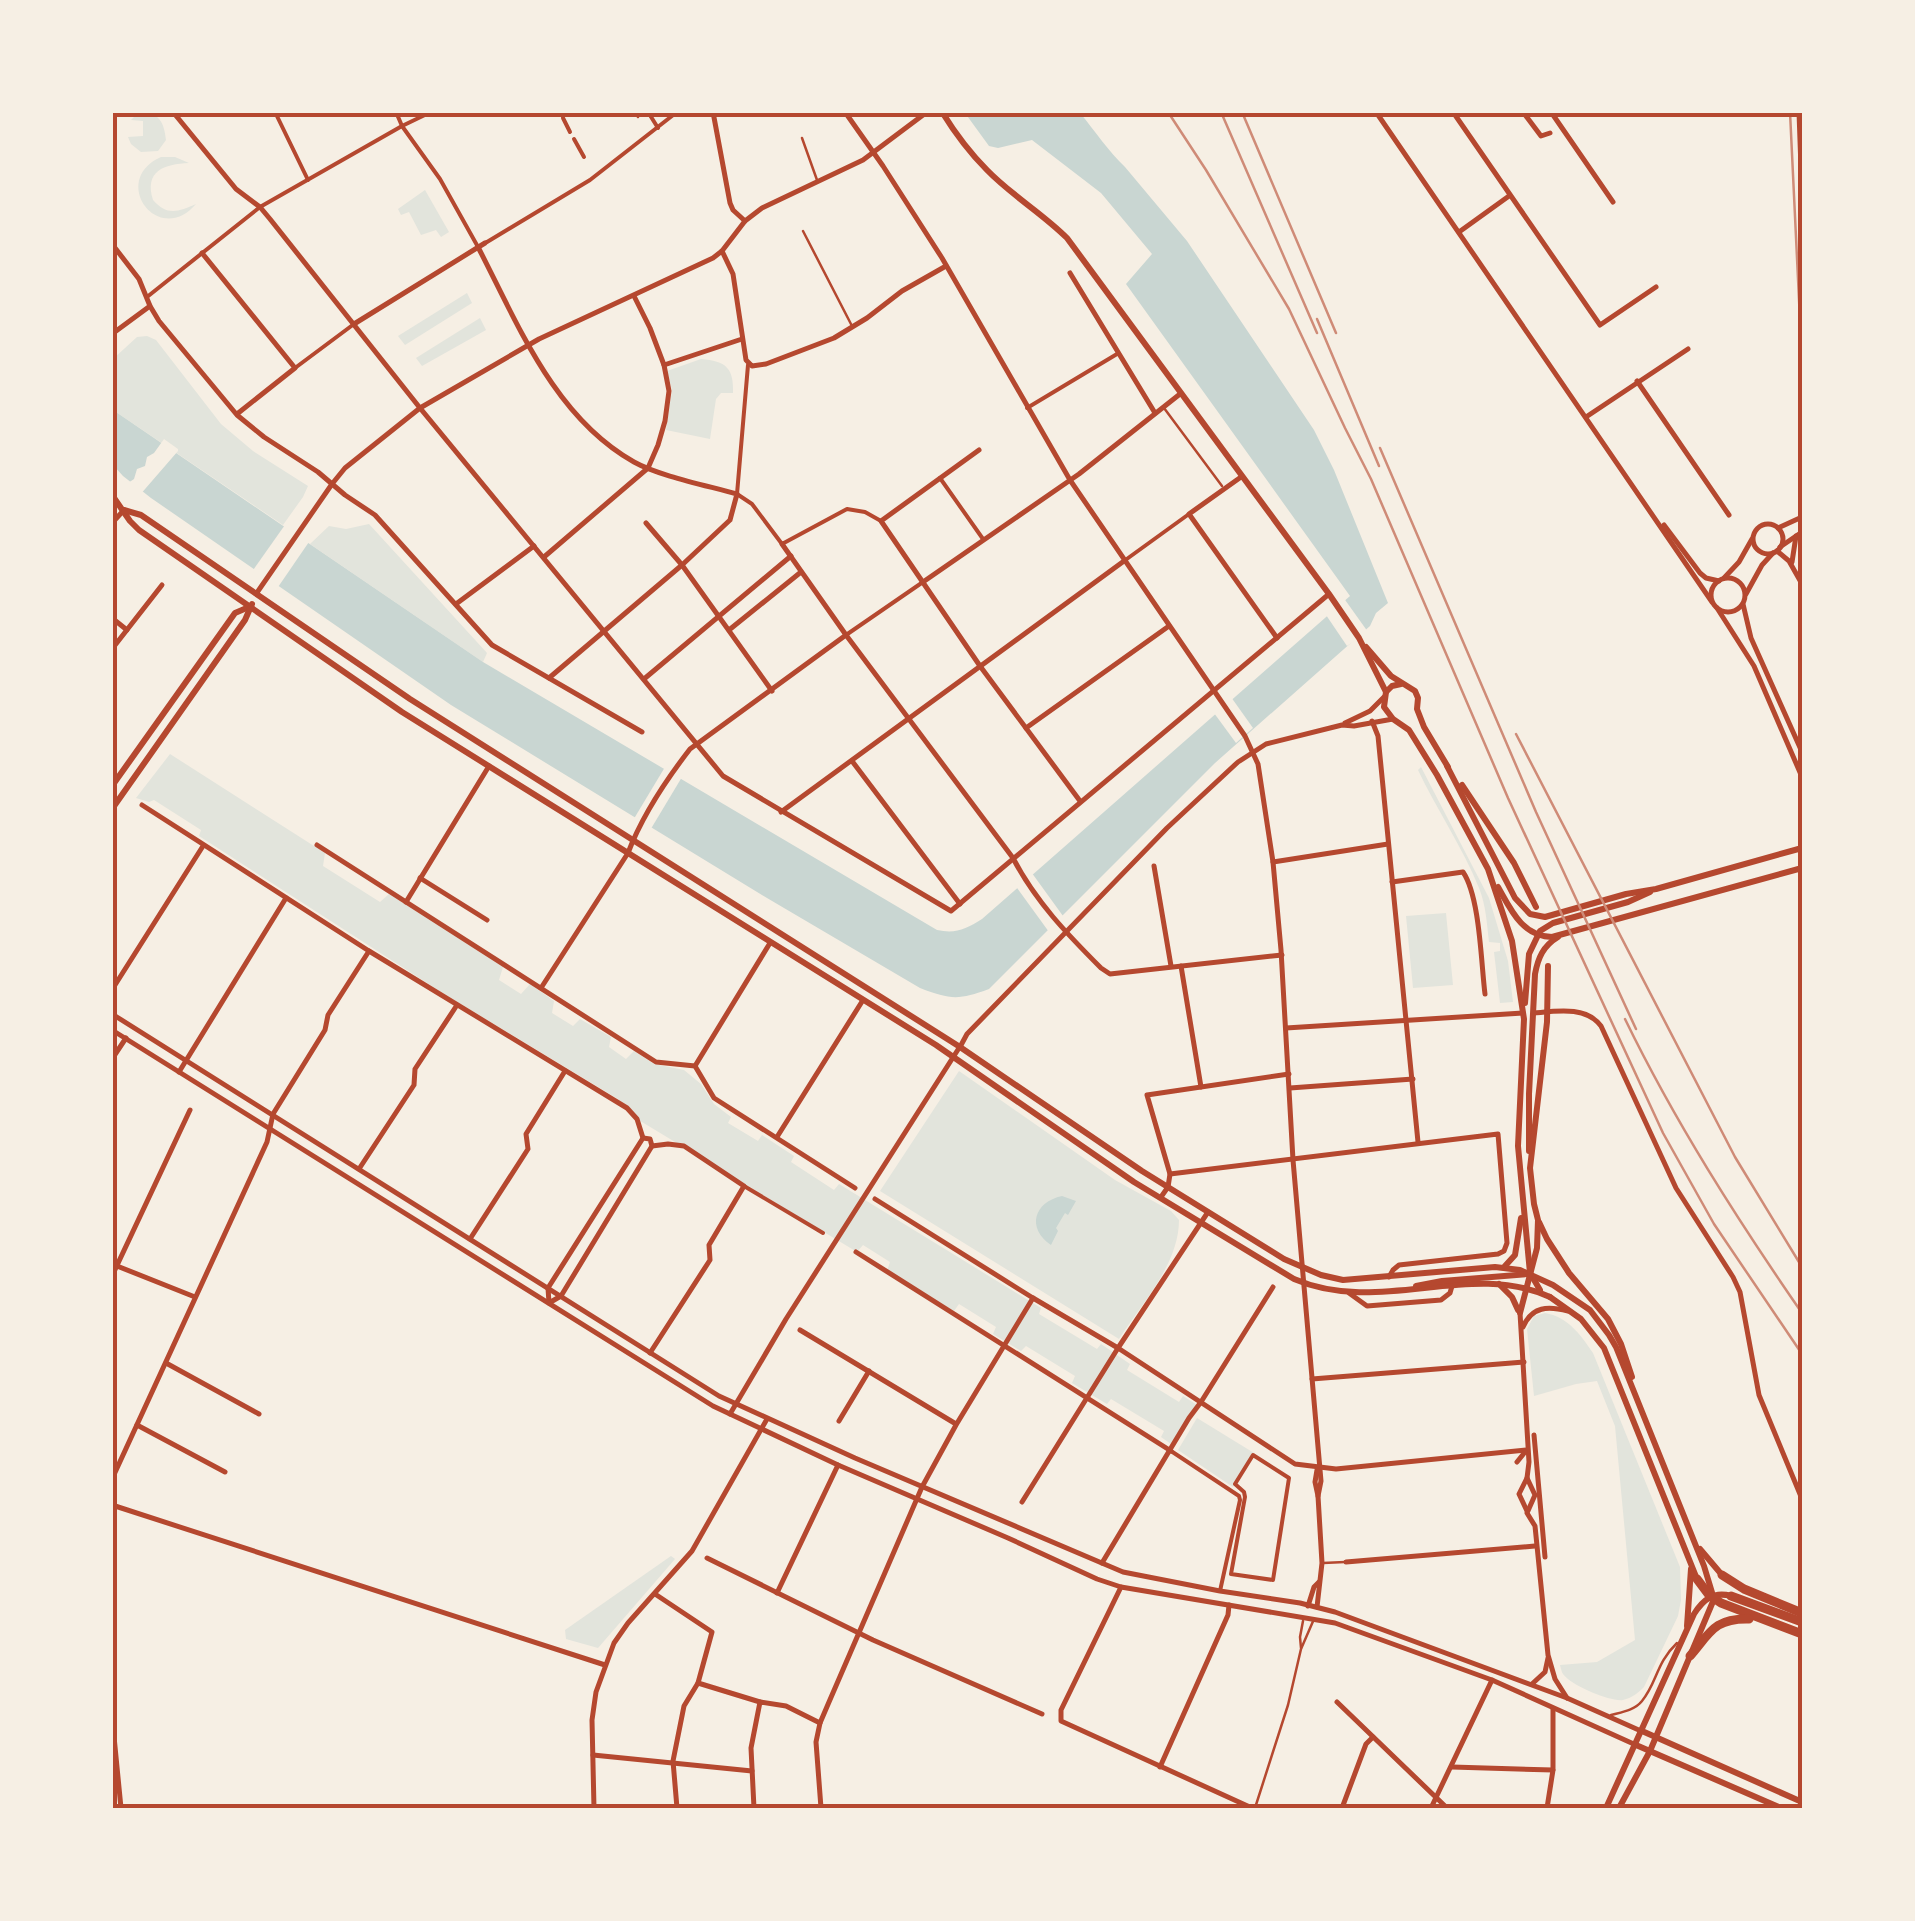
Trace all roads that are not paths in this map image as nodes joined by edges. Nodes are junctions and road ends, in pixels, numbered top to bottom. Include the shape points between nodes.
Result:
1 (173, 112) edge
2 (274, 112) edge
3 (396, 112) edge
4 (431, 112) edge
5 (648, 112) edge
6 (677, 112) edge
7 (713, 112) edge
8 (845, 112) edge
9 (928, 112) edge
10 (942, 112) edge
11 (1376, 112) edge
12 (1453, 112) edge
13 (1523, 112) edge
14 (1551, 112) edge
15 (1799, 112) edge
16 (563, 118) dead end
17 (402, 126) junction
18 (658, 128) junction
19 (570, 132) dead end
20 (1550, 133) dead end
21 (802, 138) dead end
22 (574, 139) dead end
23 (874, 152) junction
24 (584, 157) dead end
25 (308, 180) junction
26 (818, 182) junction
27 (1510, 196) junction
28 (1802, 197) edge
29 (1613, 202) dead end
30 (260, 207) junction
31 (746, 221) junction
32 (803, 231) dead end
33 (1458, 232) junction
34 (112, 244) edge
35 (482, 245) junction
36 (724, 248) junction
37 (202, 253) junction
38 (946, 266) junction
39 (1070, 273) dead end
40 (1656, 286) dead end
41 (634, 296) junction
42 (146, 298) junction
43 (150, 306) junction
44 (354, 324) junction
45 (852, 328) junction
46 (112, 334) edge
47 (742, 339) junction
48 (530, 345) junction
49 (1688, 349) dead end
50 (1118, 354) junction
51 (747, 362) junction
52 (664, 366) junction
53 (295, 368) junction
54 (1637, 381) junction
55 (1180, 394) junction
56 (1164, 407) junction
57 (420, 408) junction
58 (1027, 408) junction
59 (1155, 413) junction
60 (237, 415) junction
61 (1586, 417) junction
62 (978, 450) dead end
63 (648, 468) junction
64 (1241, 476) junction
65 (940, 478) junction
66 (1070, 480) junction
67 (332, 484) junction
68 (1224, 489) junction
69 (737, 494) junction
70 (112, 495) edge
71 (1646, 504) junction
72 (124, 510) junction
73 (1189, 514) junction
74 (1730, 516) dead end
75 (1802, 518) edge
76 (882, 521) junction
77 (112, 523) edge
78 (646, 523) dead end
79 (1778, 528) junction
80 (1799, 534) edge
81 (1753, 536) junction
82 (984, 539) junction
83 (782, 544) junction
84 (534, 546) junction
85 (1777, 550) junction
86 (791, 556) junction
87 (544, 557) junction
88 (1124, 561) junction
89 (1792, 564) junction
90 (682, 565) junction
91 (802, 571) junction
92 (1720, 580) junction
93 (923, 582) junction
94 (1802, 584) edge
95 (162, 586) dead end
96 (256, 594) junction
97 (1329, 594) junction
98 (1744, 600) junction
99 (456, 605) junction
100 (1715, 605) junction
101 (250, 606) junction
102 (720, 617) junction
103 (112, 618) edge
104 (1168, 626) junction
105 (127, 630) junction
106 (729, 630) junction
107 (604, 632) junction
108 (846, 635) junction
109 (1276, 638) junction
110 (1359, 638) junction
111 (112, 649) edge
112 (980, 666) junction
113 (548, 678) junction
114 (644, 679) junction
115 (1402, 684) junction
116 (772, 690) junction
117 (1214, 692) junction
118 (1385, 694) junction
119 (1412, 714) junction
120 (908, 718) junction
121 (1395, 719) junction
122 (1372, 721) junction
123 (1342, 725) junction
124 (1026, 728) junction
125 (642, 732) dead end
126 (698, 744) junction
127 (1254, 751) junction
128 (1802, 752) edge
129 (852, 761) junction
130 (489, 766) junction
131 (1448, 766) junction
132 (1802, 777) edge
133 (112, 786) edge
134 (1080, 801) junction
135 (142, 805) dead end
136 (112, 809) edge
137 (780, 812) junction
138 (633, 840) junction
139 (1388, 844) junction
140 (317, 845) dead end
141 (203, 846) junction
142 (1802, 848) edge
143 (628, 852) junction
144 (1013, 858) junction
145 (1273, 862) junction
146 (1154, 866) dead end
147 (1488, 868) junction
148 (1802, 868) edge
149 (420, 878) junction
150 (1392, 882) junction
151 (286, 898) junction
152 (406, 902) junction
153 (960, 904) junction
154 (1536, 907) dead end
155 (488, 920) dead end
156 (1551, 920) junction
157 (1066, 933) junction
158 (1537, 935) junction
159 (1559, 937) junction
160 (770, 942) junction
161 (369, 950) junction
162 (1282, 955) junction
163 (1181, 965) junction
164 (1172, 966) junction
165 (1548, 966) dead end
166 (115, 985) dead end
167 (542, 988) junction
168 (1485, 994) dead end
169 (863, 1000) junction
170 (1527, 1002) junction
171 (456, 1005) junction
172 (112, 1014) edge
173 (1406, 1021) junction
174 (1286, 1028) junction
175 (112, 1030) edge
176 (126, 1038) junction
177 (960, 1047) junction
178 (953, 1058) junction
179 (112, 1059) edge
180 (186, 1060) junction
181 (695, 1066) junction
182 (565, 1071) junction
183 (179, 1072) junction
184 (1289, 1074) junction
185 (1413, 1079) junction
186 (1201, 1087) junction
187 (1290, 1088) junction
188 (190, 1110) dead end
189 (273, 1114) junction
190 (271, 1128) junction
191 (642, 1138) junction
192 (776, 1138) junction
193 (1418, 1142) junction
194 (652, 1146) junction
195 (1293, 1160) junction
196 (1530, 1168) junction
197 (359, 1169) junction
198 (1170, 1174) junction
199 (744, 1186) junction
200 (855, 1188) dead end
201 (1168, 1188) junction
202 (1161, 1198) junction
203 (875, 1199) dead end
204 (1523, 1207) junction
205 (1208, 1212) junction
206 (1538, 1220) junction
207 (1201, 1224) junction
208 (824, 1233) dead end
209 (470, 1240) junction
210 (856, 1252) dead end
211 (115, 1265) edge
212 (1503, 1267) junction
213 (1304, 1268) junction
214 (1530, 1273) junction
215 (112, 1276) edge
216 (1516, 1276) junction
217 (1389, 1278) junction
218 (1534, 1282) junction
219 (1547, 1282) junction
220 (1305, 1283) junction
221 (1498, 1284) junction
222 (1274, 1286) dead end
223 (1452, 1286) junction
224 (1525, 1287) junction
225 (548, 1288) junction
226 (1401, 1291) junction
227 (1349, 1293) junction
228 (561, 1296) junction
229 (1550, 1297) junction
230 (196, 1298) junction
231 (1033, 1298) junction
232 (549, 1303) junction
233 (1572, 1312) junction
234 (1520, 1313) junction
235 (800, 1330) dead end
236 (1521, 1334) junction
237 (1004, 1346) junction
238 (1118, 1348) junction
239 (650, 1353) junction
240 (1524, 1362) junction
241 (166, 1363) junction
242 (869, 1372) junction
243 (1312, 1378) junction
244 (1088, 1397) junction
245 (1202, 1402) junction
246 (1637, 1402) junction
247 (736, 1404) junction
248 (259, 1414) dead end
249 (730, 1414) junction
250 (768, 1419) junction
251 (839, 1421) dead end
252 (136, 1425) junction
253 (956, 1425) junction
254 (763, 1430) junction
255 (1534, 1435) dead end
256 (1522, 1436) dead end
257 (1527, 1450) junction
258 (1171, 1451) junction
259 (1517, 1462) dead end
260 (838, 1465) junction
261 (1318, 1467) junction
262 (225, 1472) dead end
263 (1289, 1478) joint
264 (1526, 1478) junction
265 (112, 1479) edge
266 (922, 1487) junction
267 (1802, 1498) edge
268 (917, 1499) junction
269 (1022, 1502) dead end
270 (112, 1505) edge
271 (1527, 1513) junction
272 (1694, 1541) junction
273 (1535, 1546) junction
274 (1545, 1557) dead end
275 (707, 1558) dead end
276 (1102, 1562) junction
277 (1346, 1562) joint
278 (1322, 1563) junction
279 (1691, 1568) junction
280 (1722, 1576) joint
281 (1697, 1579) joint
282 (1319, 1582) junction
283 (1121, 1587) junction
284 (1220, 1592) junction
285 (778, 1593) junction
286 (655, 1594) junction
287 (1731, 1596) joint
288 (1712, 1597) junction
289 (1229, 1605) junction
290 (1308, 1606) junction
291 (1317, 1608) junction
292 (1802, 1613) edge
293 (1304, 1617) junction
294 (1314, 1618) junction
295 (1802, 1622) edge
296 (1771, 1623) junction
297 (1687, 1628) junction
298 (859, 1632) junction
299 (1802, 1634) edge
300 (1682, 1639) junction
301 (1302, 1650) junction
302 (1548, 1655) junction
303 (1690, 1656) junction
304 (605, 1665) junction
305 (1492, 1680) junction
306 (698, 1682) junction
307 (1532, 1684) junction
308 (1567, 1698) junction
309 (760, 1702) junction
310 (1337, 1702) dead end
311 (1553, 1709) junction
312 (1042, 1714) dead end
313 (112, 1716) edge
314 (1608, 1716) junction
315 (820, 1723) junction
316 (1642, 1731) junction
317 (1373, 1736) junction
318 (1656, 1737) junction
319 (1636, 1745) junction
320 (1650, 1751) junction
321 (593, 1755) junction
322 (673, 1761) junction
323 (115, 1763) edge
324 (1452, 1767) junction
325 (1160, 1768) junction
326 (1553, 1770) junction
327 (752, 1771) junction
328 (1435, 1796) junction
329 (1802, 1802) edge
330 (121, 1808) edge
331 (594, 1808) edge
332 (677, 1808) edge
333 (754, 1808) edge
334 (821, 1808) edge
335 (1254, 1808) edge
336 (1342, 1808) edge
337 (1430, 1808) edge
338 (1447, 1808) edge
339 (1546, 1808) edge
340 (1606, 1808) edge
341 (1619, 1808) edge
342 (1781, 1808) edge

1 - 30 street via 236,190
2 - 25 street
3 - 17 street
4 - 17 street
5 - 18 street
6 - 18 street
7 - 31 street via 730,203
8 - 23 street
9 - 23 street
10 - 55 main road via 988,172 1067,238
11 - 33 street
12 - 27 street
13 - 20 street via 1537,133
14 - 29 street
15 - 28 street
16 - 19 street
17 - 25 street
17 - 35 street
18 - 35 street
21 - 26 lane
22 - 24 street
23 - 26 street
23 - 38 street
25 - 30 street
26 - 31 street
27 - 33 street
27 - 40 street via 1600,325
30 - 37 street
30 - 44 street
31 - 36 street
32 - 45 lane
33 - 61 street
34 - 42 street
35 - 44 street
35 - 48 street
36 - 41 street
36 - 47 street
37 - 42 street
37 - 53 street
38 - 45 street
38 - 58 street
39 - 50 street
41 - 48 street
41 - 52 street
42 - 43 street
43 - 46 street
43 - 60 street
44 - 53 street
44 - 57 street
45 - 51 street via 766,364
47 - 51 street
47 - 52 street
48 - 57 street
48 - 63 street via 580,418
49 - 54 street
50 - 58 street
50 - 59 street
51 - 69 street
52 - 63 street via 665,421
53 - 60 street
54 - 61 street
54 - 74 street
55 - 56 street
55 - 64 main road
56 - 59 street
56 - 68 lane
57 - 67 street
57 - 84 street
58 - 66 street
59 - 66 street
60 - 67 street
61 - 71 street
62 - 65 street
63 - 69 street
63 - 87 street
64 - 68 street
64 - 97 main road
65 - 76 street
65 - 82 street
66 - 82 street
66 - 88 street
67 - 96 street
67 - 99 street via 375,516
68 - 73 street
69 - 83 street
69 - 90 street via 730,520
70 - 72 main road
71 - 92 street via 1694,566
71 - 100 street
72 - 77 street
72 - 96 main road via 142,515
72 - 101 main road via 139,530
73 - 88 street
73 - 109 street
75 - 79 street
76 - 83 street via 847,509
76 - 93 street
78 - 90 street
79 - 81 street via 1763,525
79 - 85 street
80 - 85 street
80 - 89 street
81 - 85 street via 1759,552
81 - 92 street
82 - 93 street
83 - 86 street
84 - 87 street
84 - 99 street
85 - 89 street
85 - 98 street
86 - 91 street
86 - 102 street
87 - 107 street
88 - 104 street
88 - 112 street
89 - 94 street
90 - 102 street
90 - 107 street
91 - 106 street
91 - 108 street
92 - 98 street via 1737,581
92 - 100 street via 1713,588
93 - 108 street
93 - 112 street
95 - 105 street
96 - 101 main road
96 - 138 main road
97 - 109 street
97 - 110 main road
98 - 100 street via 1732,612
98 - 128 street via 1752,638
99 - 113 street via 492,645
100 - 132 street via 1754,666
101 - 130 main road
101 - 133 main road via 235,613
101 - 136 main road
102 - 106 street
102 - 114 street
103 - 105 street
104 - 117 street
104 - 124 street
105 - 111 street
106 - 116 street
107 - 113 street
107 - 114 street
108 - 116 street
108 - 120 street
109 - 117 street
110 - 115 main road
110 - 118 main road
112 - 120 street
112 - 124 street
113 - 125 street
114 - 126 street
115 - 118 main road
115 - 119 main road via 1418,698
116 - 126 street
117 - 127 street
117 - 134 street
118 - 121 main road via 1384,708
118 - 123 street via 1370,712
119 - 121 main road
119 - 131 main road
120 - 129 street
120 - 144 street
121 - 122 street
121 - 147 main road via 1423,751
122 - 123 street
122 - 139 street
123 - 127 street
124 - 134 street
126 - 137 street via 724,776
126 - 138 street
127 - 145 street
127 - 157 street via 1199,796
129 - 137 street
129 - 153 street
130 - 143 main road
130 - 149 street
131 - 154 main road
131 - 156 main road via 1515,898 1530,914
134 - 144 street
135 - 141 street
137 - 153 street via 951,912
138 - 143 street
138 - 177 main road
139 - 145 street
139 - 150 street
140 - 152 street
141 - 151 street
141 - 166 street
142 - 156 main road
143 - 160 main road
143 - 167 street
144 - 153 street
144 - 157 street
145 - 162 street
146 - 164 street
147 - 158 main road via 1518,921
147 - 170 main road
148 - 159 main road
149 - 152 street
149 - 155 street
150 - 168 street via 1464,872
150 - 173 street
151 - 161 street
151 - 180 street
152 - 167 street
156 - 158 main road
157 - 164 street via 1110,974
157 - 177 street
158 - 159 main road
158 - 170 main road via 1529,954
159 - 170 main road via 1540,956
160 - 169 main road
160 - 181 street
161 - 171 street
161 - 189 street
162 - 163 street
162 - 174 street
163 - 164 street
163 - 186 street
165 - 196 main road
167 - 181 street via 656,1062
169 - 178 main road
169 - 192 street
170 - 196 main road via 1533,1025
170 - 204 main road via 1518,1146
171 - 182 street
171 - 197 street
172 - 180 street
173 - 174 street
173 - 185 street
173 - 267 street via 1560,1011 1599,1022 1676,1188 1734,1277 1759,1395
174 - 184 street
175 - 176 street
176 - 179 street
176 - 183 street
177 - 178 street
177 - 201 main road
178 - 202 main road
178 - 247 street
180 - 183 street
180 - 189 street
181 - 192 street via 714,1098
182 - 191 street via 627,1108
182 - 209 street via 526,1134 528,1149
183 - 190 street
184 - 186 street
184 - 187 street
185 - 187 street
185 - 193 street
186 - 198 street via 1147,1095
187 - 195 street
188 - 211 street
189 - 190 street
189 - 197 street
190 - 230 street
190 - 232 street
191 - 194 street
191 - 225 street
192 - 200 street
193 - 195 street
193 - 217 street via 1498,1134 1507,1243 1498,1254 1399,1265
194 - 199 street via 684,1146
194 - 228 street
195 - 198 street
195 - 213 street
196 - 206 main road
197 - 209 street
198 - 201 street
199 - 208 street
199 - 239 street via 709,1245 710,1260
201 - 202 street
201 - 205 main road
202 - 207 main road
203 - 231 street
204 - 212 main road via 1515,1255
204 - 214 main road
205 - 207 street
205 - 213 main road
206 - 214 main road
206 - 246 main road via 1557,1256 1608,1319
207 - 220 main road
207 - 238 street
209 - 225 street
210 - 237 street
211 - 215 street
211 - 230 street
212 - 214 main road
212 - 216 main road
212 - 217 main road
213 - 217 main road via 1342,1280
213 - 220 street
214 - 216 main road
214 - 218 main road
214 - 219 main road
214 - 224 main road
216 - 224 main road
216 - 226 main road
218 - 219 main road
218 - 224 main road
218 - 229 main road
219 - 246 main road via 1599,1320
220 - 227 main road
220 - 243 street
221 - 223 main road
221 - 224 main road
221 - 234 main road
222 - 245 street
223 - 226 main road
223 - 227 street via 1440,1300 1367,1306
224 - 229 main road
224 - 234 main road
225 - 228 street
225 - 232 street
226 - 227 main road
228 - 232 street
228 - 239 street
229 - 233 main road
230 - 241 street
231 - 237 street
231 - 238 street
232 - 249 street
233 - 236 street via 1538,1309
233 - 279 main road via 1608,1356
234 - 236 street
235 - 242 street
236 - 240 street
237 - 244 street
237 - 253 street
238 - 244 street
238 - 245 street
239 - 247 street
240 - 243 street
240 - 257 street
241 - 248 street
241 - 252 street
242 - 251 street
242 - 253 street
243 - 261 street
244 - 258 street
244 - 269 street
245 - 258 street
245 - 261 street via 1294,1464
246 - 272 main road
247 - 249 street
247 - 250 street
249 - 254 street
250 - 254 street
250 - 266 street
252 - 262 street
252 - 265 street
253 - 266 street
254 - 260 street
254 - 286 street via 692,1551
255 - 274 street
256 - 257 street
257 - 259 street
257 - 261 street
257 - 264 street
258 - 276 street
258 - 284 street via 1239,1496
260 - 268 street
260 - 285 street
261 - 278 street
263 - 263 street via 1253,1455 1235,1484 1245,1497 1231,1574 1272,1580
264 - 271 street via 1519,1494
264 - 271 street via 1534,1495
266 - 268 street
266 - 276 street
268 - 283 street
268 - 298 street
270 - 304 street
271 - 273 street
272 - 280 main road
272 - 288 main road
273 - 277 street
273 - 302 street
275 - 285 street
276 - 284 street
277 - 278 lane
278 - 282 street
279 - 281 main road
279 - 297 main road
280 - 292 highway
281 - 288 highway
282 - 290 street
282 - 291 street
283 - 289 street
283 - 325 street via 1061,1721
284 - 290 street
285 - 298 street
286 - 304 street via 628,1623
286 - 306 street via 712,1632
287 - 288 main road
287 - 295 highway
288 - 296 highway
288 - 297 main road
288 - 303 main road
289 - 293 street
289 - 325 street
290 - 291 street
290 - 293 street
291 - 294 street
291 - 307 street
293 - 294 street
293 - 301 lane
294 - 301 lane
294 - 305 street
296 - 299 highway
296 - 303 highway via 1740,1618 1719,1624
297 - 300 main road
298 - 312 street
298 - 315 street
300 - 314 lane via 1665,1654 1642,1700
300 - 316 main road
301 - 335 lane
302 - 307 street via 1545,1672
302 - 308 street
303 - 318 main road
304 - 321 street via 592,1720
305 - 311 street
305 - 324 street
306 - 309 street
306 - 322 street via 684,1706
307 - 308 street
308 - 314 street
309 - 315 street
309 - 327 street
310 - 317 street
311 - 319 street
311 - 326 street
313 - 323 street
314 - 316 street
315 - 334 street
316 - 318 main road
316 - 319 main road
317 - 328 street
317 - 336 street
318 - 320 main road
318 - 329 main road
319 - 320 main road
319 - 340 main road
320 - 341 main road
320 - 342 main road
321 - 322 street
321 - 331 street
322 - 327 street
322 - 332 street
323 - 330 street
324 - 326 street
324 - 328 street
325 - 335 street
326 - 339 street
327 - 333 street
328 - 337 street
328 - 338 street

